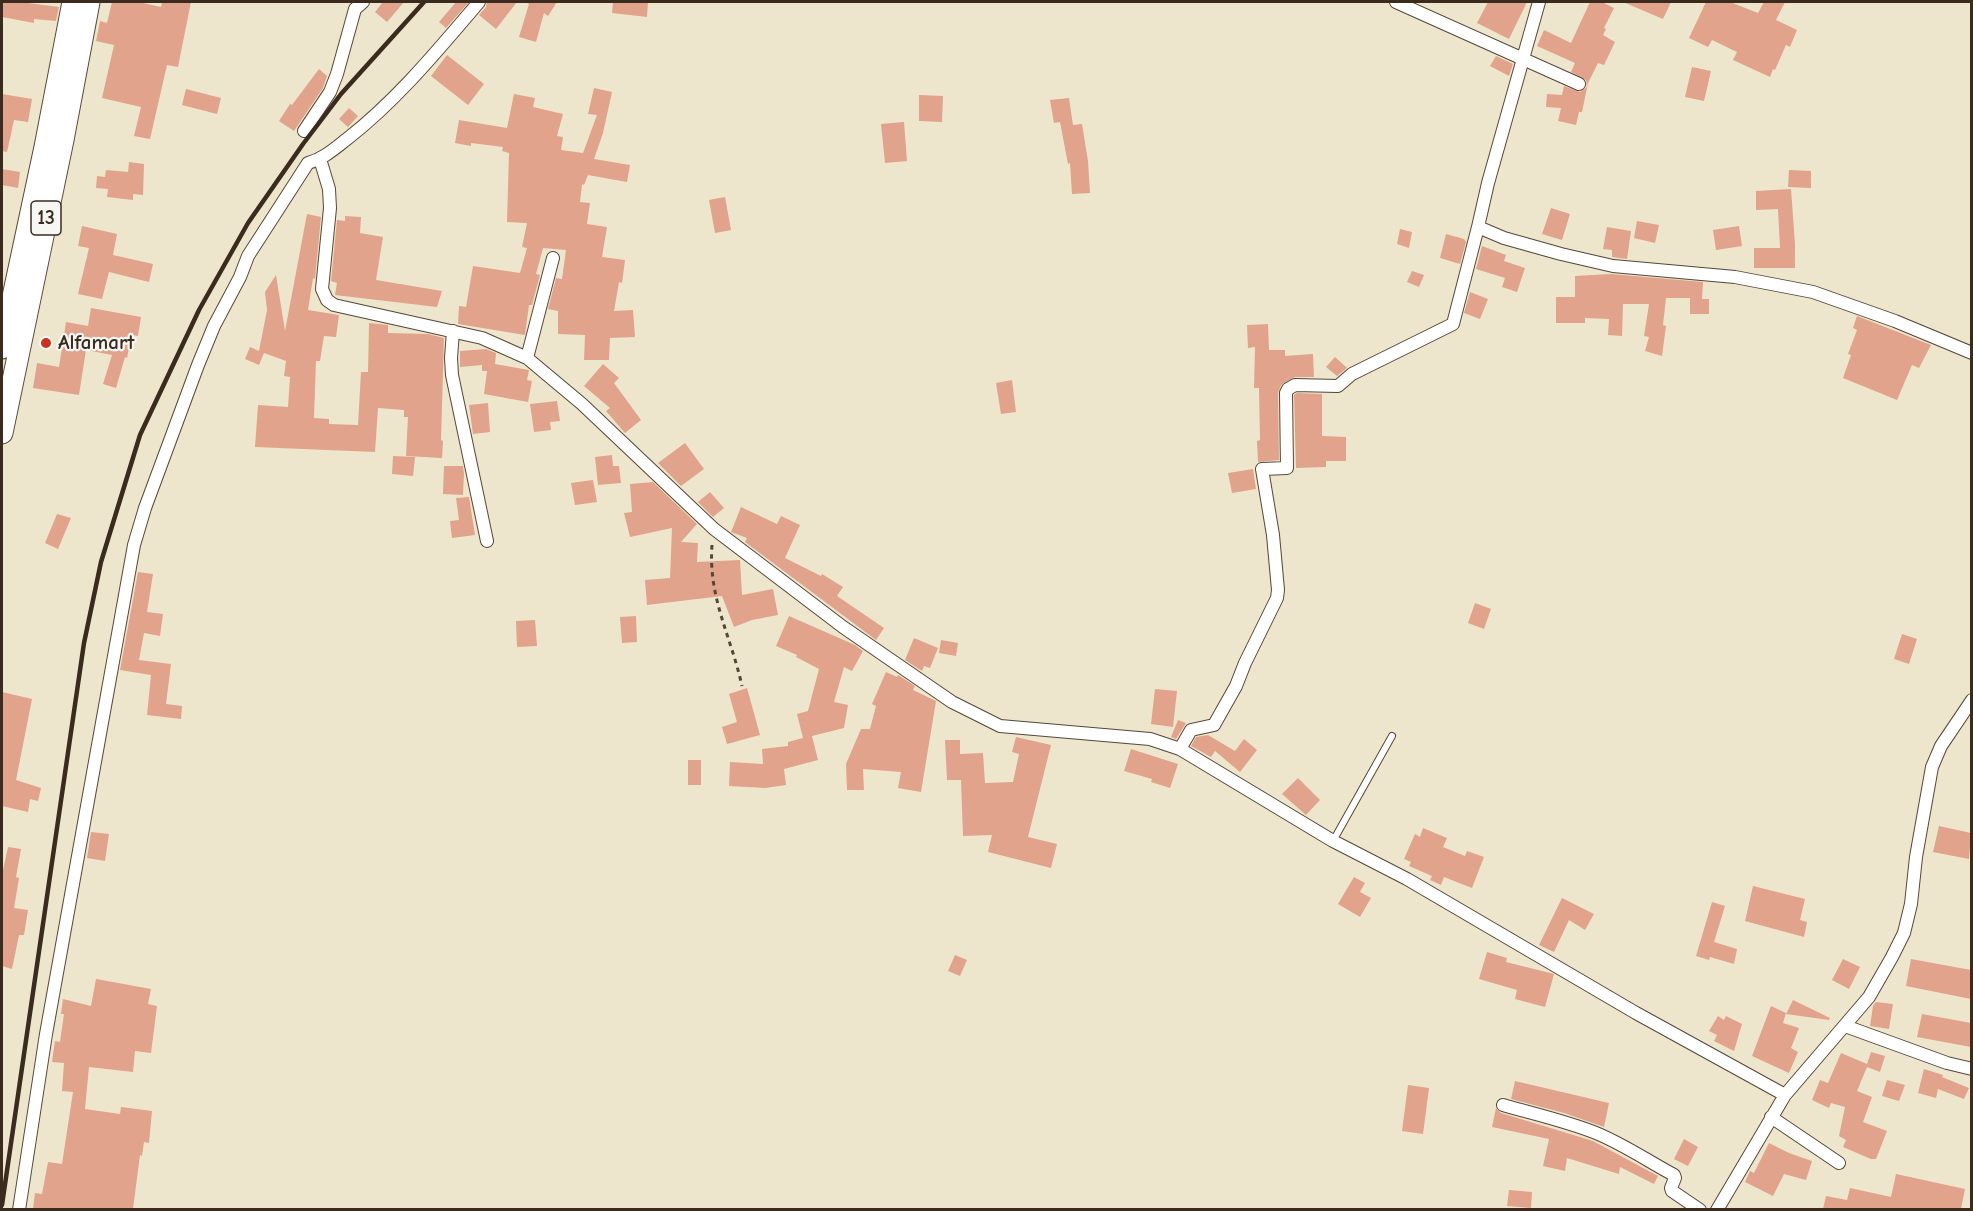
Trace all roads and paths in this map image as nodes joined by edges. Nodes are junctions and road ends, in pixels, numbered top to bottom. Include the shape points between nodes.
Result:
1 (73, 2) edge
2 (89, 2) edge
3 (479, 2) edge
4 (1396, 2) edge
5 (1539, 2) edge
6 (355, 4) edge
7 (1524, 58) junction
8 (1579, 84) dead end
9 (304, 131) dead end
10 (320, 159) junction
11 (1478, 227) junction
12 (553, 258) dead end
13 (453, 331) junction
14 (2, 348) edge
15 (1971, 353) edge
16 (527, 358) junction
17 (5, 401) edge
18 (2, 433) edge
19 (714, 529) junction
20 (487, 541) dead end
21 (742, 686) dead end
22 (1971, 700) edge
23 (1392, 736) dead end
24 (1180, 749) junction
25 (1333, 841) junction
26 (1845, 1026) junction
27 (1971, 1069) edge
28 (1785, 1095) junction
29 (1503, 1105) dead end
30 (1771, 1117) junction
31 (1839, 1164) dead end
32 (19, 1209) edge
33 (1700, 1209) edge
34 (1717, 1209) edge

1 - 14 highway, 13
2 - 17 highway, 13
3 - 10 street via 375,117
4 - 7 street
5 - 7 street
6 - 9 street via 330,92
7 - 8 street
7 - 11 street
10 - 13 street via 330,208 321,283 327,300 334,305
10 - 32 street via 308,163 248,256 214,326 144,508 134,545 46,1034
11 - 15 street via 1504,238 1613,266 1735,277 1813,292
11 - 24 street via 1453,324 1352,374 1338,386 1295,385 1288,389 1287,468 1262,469 1273,535 1277,598 1214,724 1191,730
12 - 16 street
13 - 16 street via 482,338
13 - 20 street via 452,375
16 - 19 street via 582,404
17 - 18 highway, 13
19 - 21 path via 710,567
19 - 24 street via 843,627 952,702 1000,726 1150,739
22 - 26 street via 1932,767 1904,933 1869,997
23 - 25 lane
24 - 25 street
25 - 28 street
26 - 27 street
26 - 28 street
28 - 30 street
29 - 33 street via 1567,1122 1621,1145 1674,1175 1672,1191
30 - 31 street
30 - 34 street

